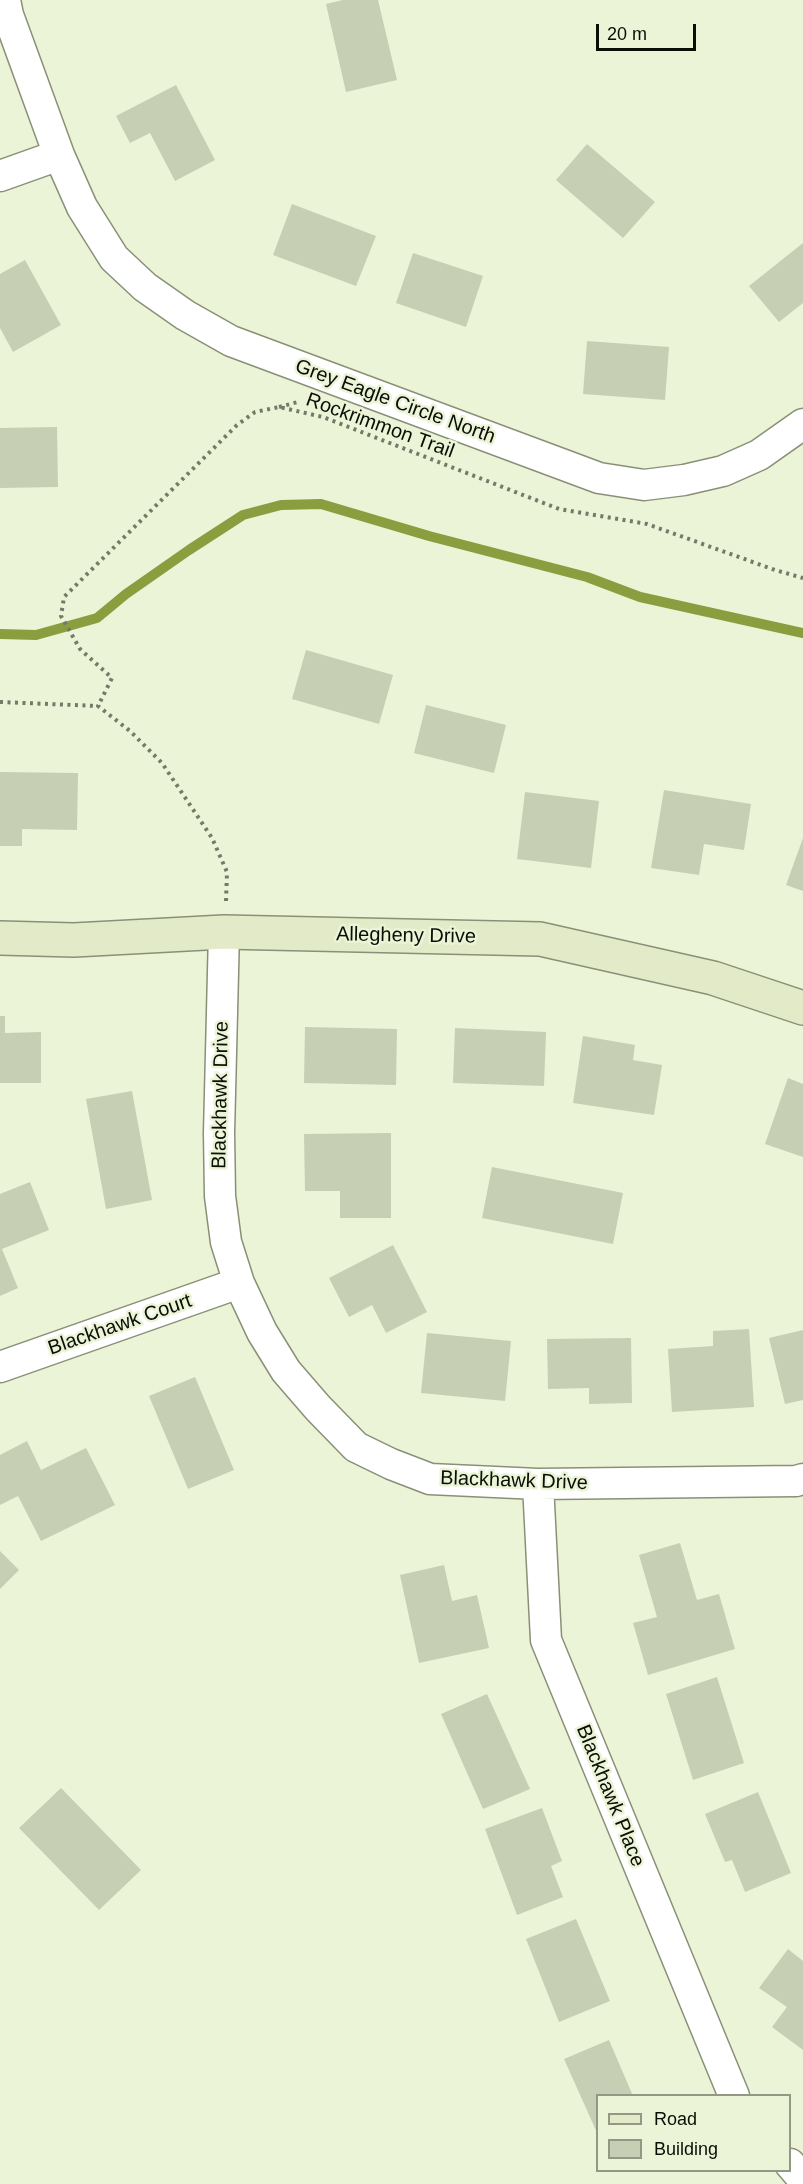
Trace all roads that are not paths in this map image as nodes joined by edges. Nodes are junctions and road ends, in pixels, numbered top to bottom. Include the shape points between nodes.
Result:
1 (5, 0) edge
2 (59, 154) junction
3 (0, 176) edge
4 (803, 424) edge
5 (224, 932) junction
6 (0, 938) edge
7 (803, 1008) edge
8 (239, 1283) junction
9 (0, 1367) edge
10 (803, 1479) edge
11 (538, 1484) junction
12 (733, 2094) edge
13 (791, 2166) edge
14 (803, 2179) edge

1 - 2 street, Grey Eagle Circle North
2 - 3 street
2 - 4 street, Grey Eagle Circle North via 82,207 114,258 145,287 185,315 231,341 599,478 644,485 723,471 759,455
5 - 6 street, Allegheny Drive via 74,940
5 - 7 street, Allegheny Drive via 540,939 713,978
5 - 8 street, Blackhawk Drive via 220,1196 226,1242
8 - 9 street, Blackhawk Court
8 - 11 street, Blackhawk Drive via 286,1371 356,1447 430,1479
10 - 11 street, Blackhawk Drive
11 - 12 street, Blackhawk Place via 546,1640
13 - 14 street

